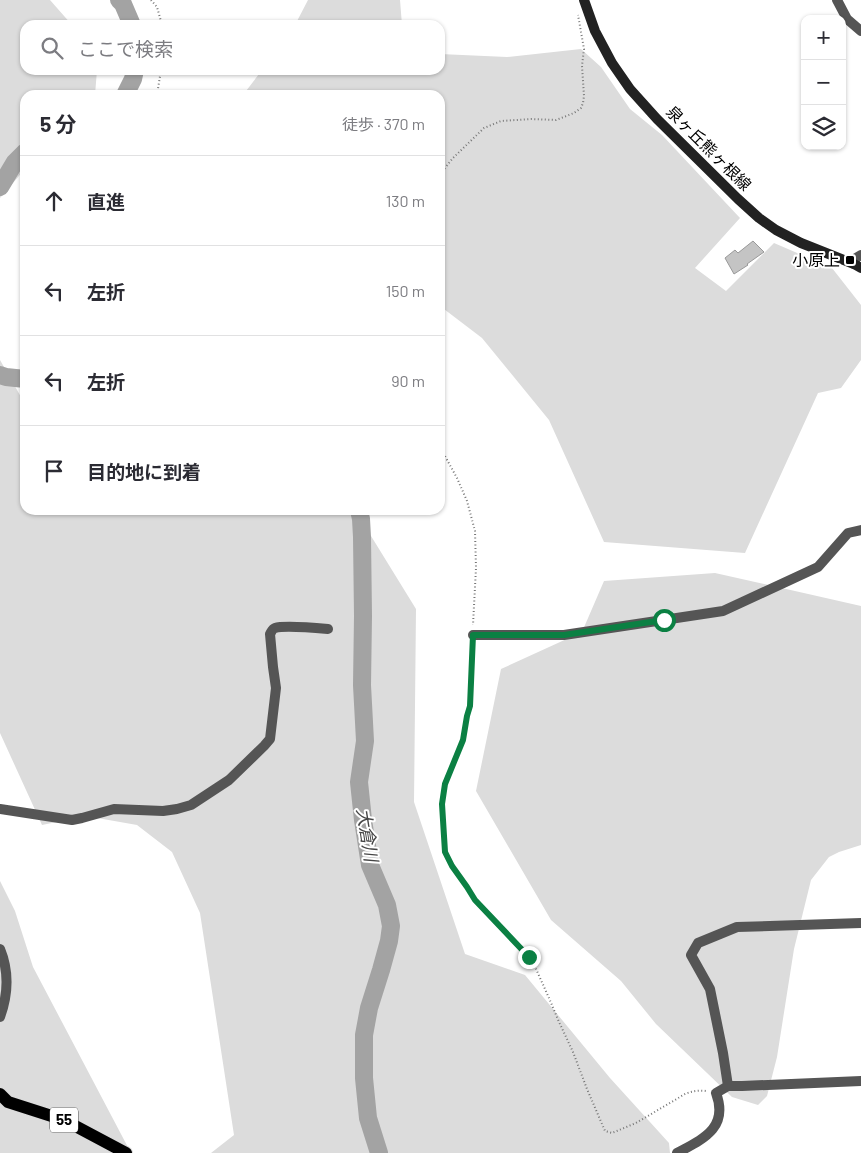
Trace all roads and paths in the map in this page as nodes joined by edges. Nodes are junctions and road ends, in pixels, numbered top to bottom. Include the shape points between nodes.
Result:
1 (151, 0) edge
2 (837, 0) edge
3 (585, 3) edge
4 (161, 20) edge
5 (861, 31) edge
6 (160, 75) edge
7 (158, 90) edge
8 (445, 168) edge
9 (861, 255) edge
10 (858, 266) edge
11 (445, 456) edge
12 (861, 530) edge
13 (328, 629) dead end
14 (473, 635) junction
15 (0, 809) edge
16 (861, 923) edge
17 (0, 949) edge
18 (0, 1017) edge
19 (861, 1081) edge
20 (728, 1086) junction
21 (716, 1093) junction
22 (0, 1094) edge
23 (126, 1153) edge
24 (677, 1153) edge

1 - 4 path
2 - 5 street via 846,19
3 - 8 path via 578,16 584,49 581,108 556,120 501,121 484,128
3 - 10 main road, 泉ヶ丘熊ヶ根線 via 612,63 630,89 738,199 776,230
6 - 7 path
9 - 10 street via 856,258
11 - 14 path via 467,501 475,530
12 - 14 street via 848,532 818,567 723,611 564,635
13 - 15 street via 284,627 272,630 276,688 270,738 229,780 191,805 163,811 114,809 72,820
14 - 21 path via 470,706 463,740 445,784 442,804 445,852 452,866 475,900 532,960 605,1131 612,1133 636,1124 685,1094 701,1090
16 - 20 street via 737,927 698,943 690,955 710,989
17 - 18 street via 7,995
19 - 20 street
20 - 21 street
21 - 24 street via 720,1112 717,1124 703,1139
22 - 23 main road, 55 via 8,1102 64,1120

